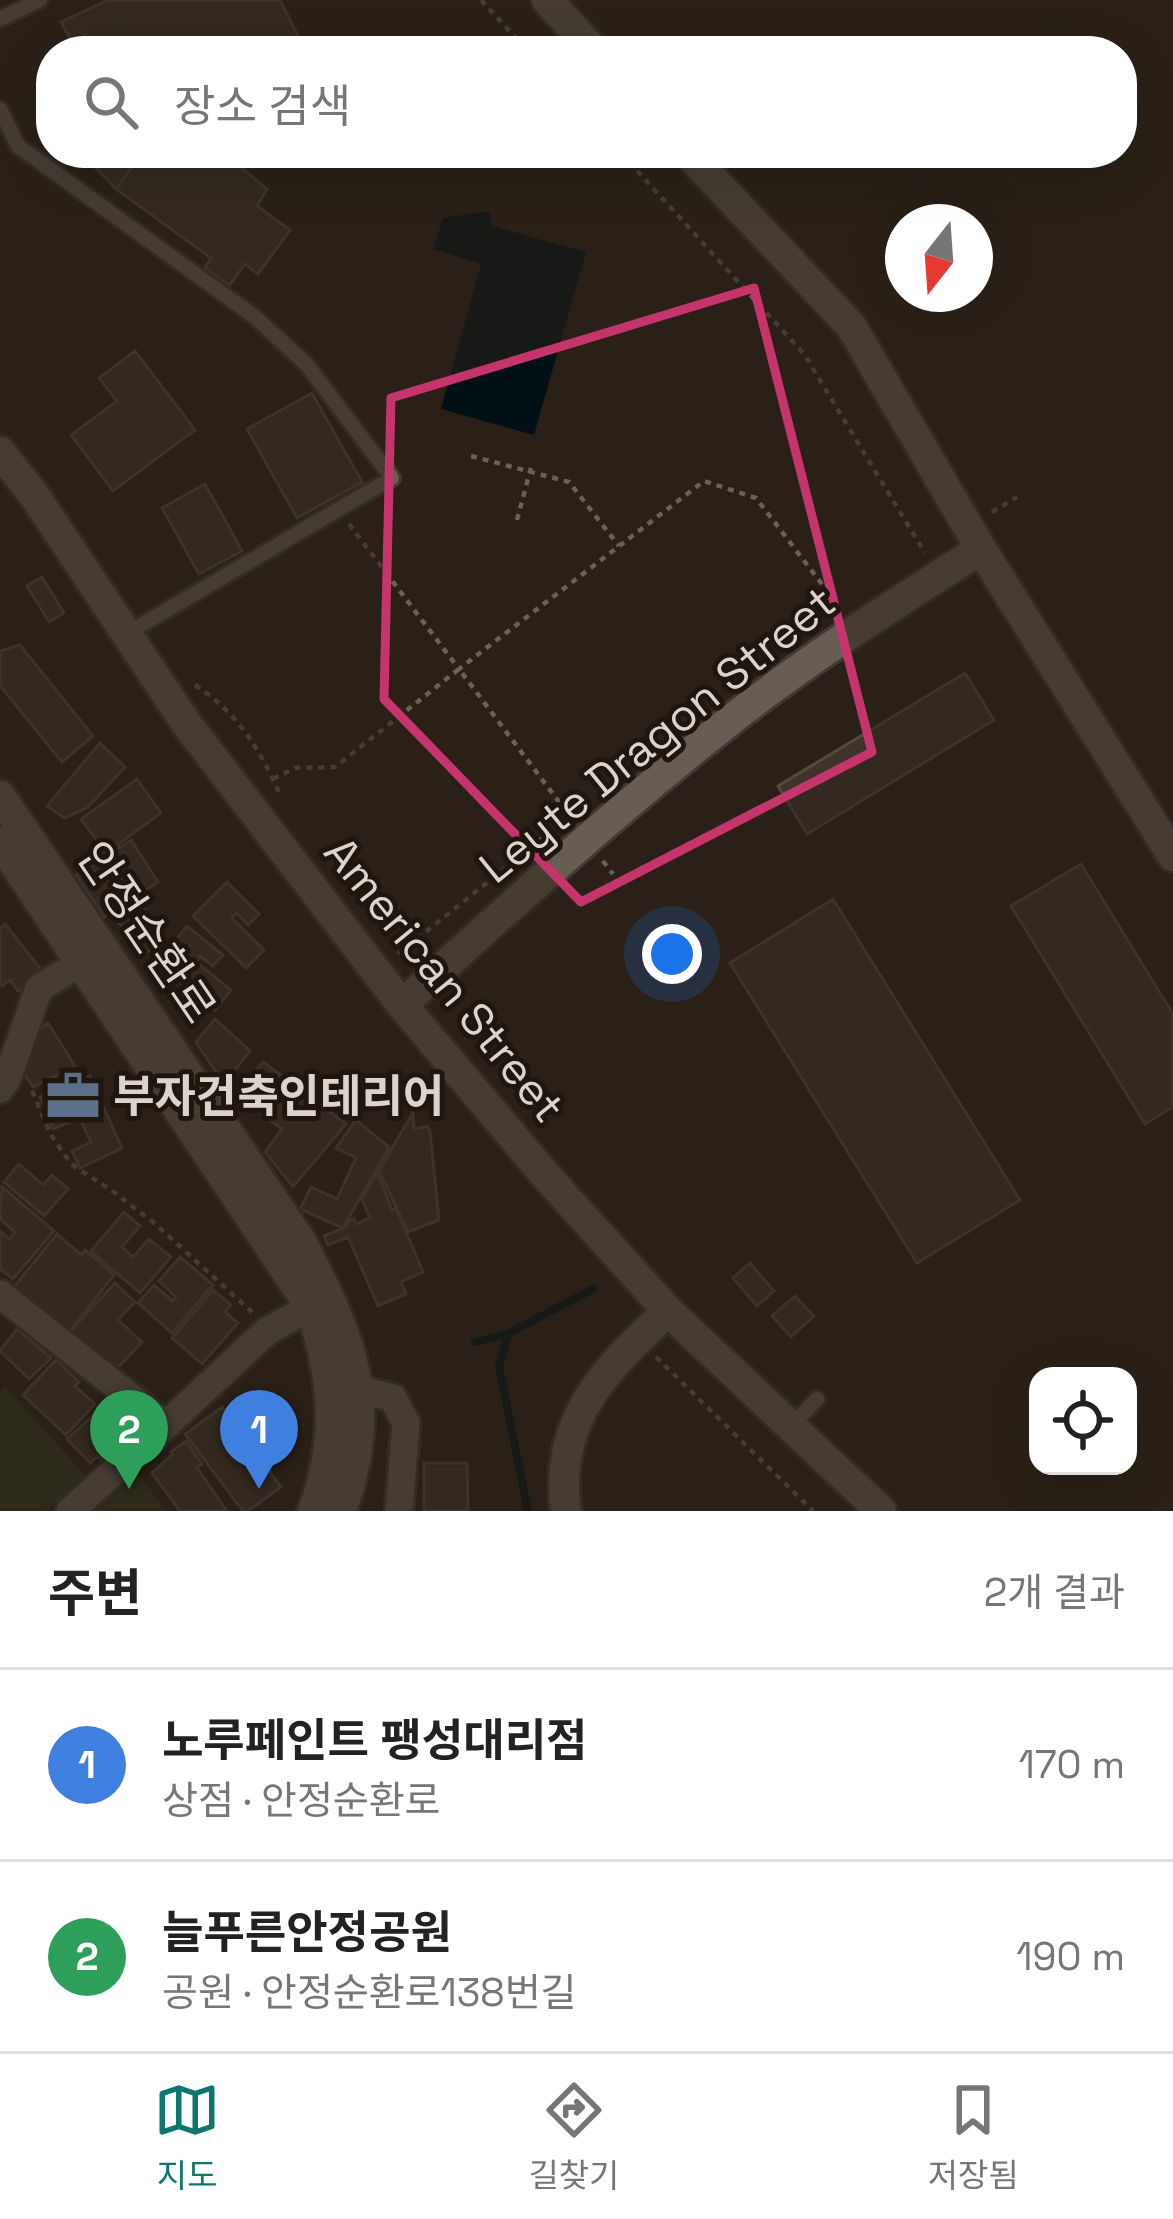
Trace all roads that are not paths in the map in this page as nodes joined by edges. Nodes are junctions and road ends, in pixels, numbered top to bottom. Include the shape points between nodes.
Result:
1 (40, 0) edge
2 (548, 0) edge
3 (0, 19) edge
4 (580, 36) edge
5 (0, 110) edge
6 (36, 159) edge
7 (48, 168) edge
8 (702, 168) edge
9 (0, 452) edge
10 (981, 549) junction
11 (126, 634) junction
12 (0, 796) edge
13 (0, 842) edge
14 (1173, 856) edge
15 (92, 956) junction
16 (402, 1005) junction
17 (0, 1088) edge
18 (0, 1294) edge
19 (320, 1302) junction
20 (668, 1311) junction
21 (359, 1389) junction
22 (817, 1399) dead end
23 (166, 1425) junction
24 (791, 1428) junction
25 (70, 1511) edge
26 (314, 1511) edge
27 (341, 1511) edge
28 (399, 1511) edge
29 (566, 1511) edge
30 (881, 1511) edge

1 - 3 lane
2 - 4 street
5 - 6 lane via 18,146
7 - 11 lane via 307,364 392,478
8 - 10 street via 850,326
9 - 11 street, American Street
10 - 14 street
10 - 16 street, Leyte Dragon Street via 733,718
11 - 16 street, American Street
12 - 15 street, 안정순환로
13 - 15 street, 안정순환로
15 - 17 street via 39,988
15 - 19 street, 안정순환로 via 302,1243
16 - 20 street, American Street
18 - 23 street
19 - 21 street, 안정순환로 via 349,1347
19 - 23 street via 267,1331
19 - 26 street, 안정순환로 via 332,1419
20 - 24 street, American Street
20 - 29 street via 600,1380 577,1417 564,1464
21 - 27 street, 안정순환로 via 358,1444
21 - 28 street via 393,1398 406,1423
22 - 24 lane
23 - 25 street
24 - 30 street, American Street

